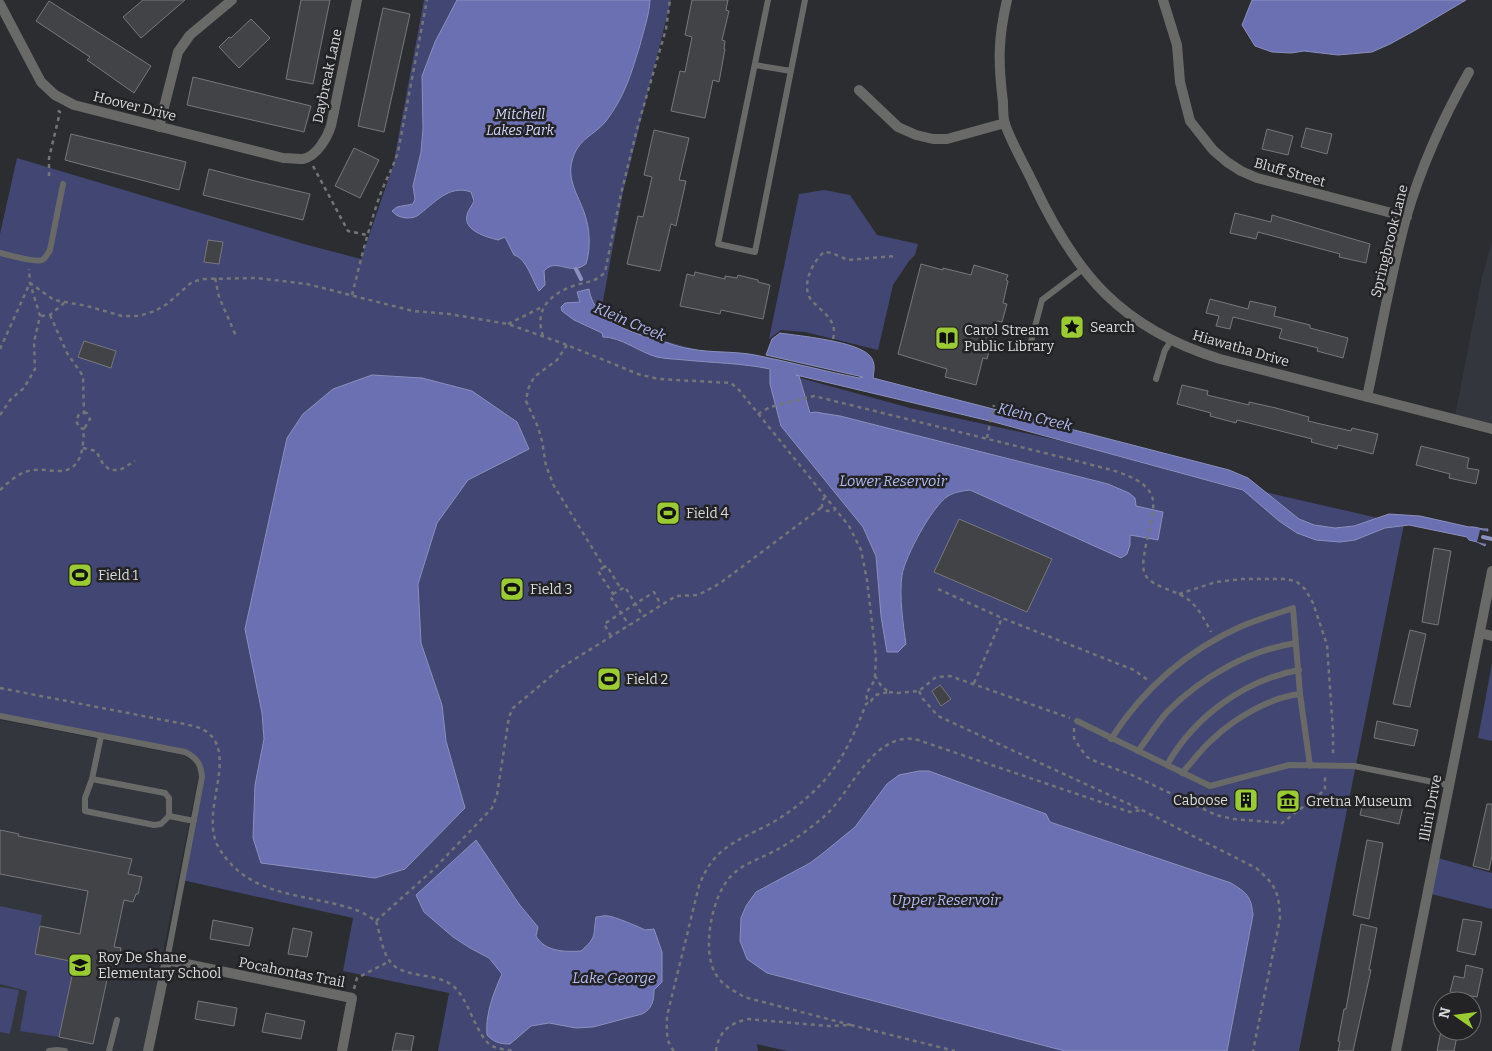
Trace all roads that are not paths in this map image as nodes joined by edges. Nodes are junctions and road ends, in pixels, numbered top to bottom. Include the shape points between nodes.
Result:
1 (232, 0) edge
2 (357, 0) edge
3 (768, 0) edge
4 (805, 0) edge
5 (1007, 0) edge
6 (1163, 0) edge
7 (0, 4) edge
8 (755, 65) junction
9 (791, 71) junction
10 (1469, 72) dead end
11 (860, 90) dead end
12 (1005, 123) junction
13 (159, 126) junction
14 (309, 156) joint
15 (63, 184) dead end
16 (1407, 217) junction
17 (0, 253) edge
18 (1083, 269) junction
19 (1171, 341) junction
20 (1029, 349) dead end
21 (1156, 379) dead end
22 (1367, 397) junction
23 (1492, 429) edge
24 (1492, 571) edge
25 (1480, 633) junction
26 (1492, 636) edge
27 (1296, 643) junction
28 (1299, 670) junction
29 (1300, 694) junction
30 (0, 716) edge
31 (1077, 721) road end
32 (100, 736) junction
33 (1111, 739) junction
34 (1138, 751) junction
35 (1167, 765) junction
36 (1310, 766) junction
37 (1182, 773) junction
38 (92, 779) junction
39 (1448, 785) junction
40 (169, 816) junction
41 (194, 821) junction
42 (167, 960) junction
43 (117, 1020) dead end
44 (49, 1051) edge
45 (65, 1051) edge
46 (109, 1051) edge
47 (148, 1051) edge
48 (342, 1051) edge
49 (1396, 1051) edge

1 - 13 street via 190,35 178,52
2 - 14 street, Daybreak Lane via 331,126 327,136
3 - 8 lane
4 - 9 lane
5 - 12 street, Hiawatha Drive via 999,50
6 - 16 street, Bluff Street via 1177,45 1180,82 1190,120 1213,150 1240,171 1257,178
7 - 13 street, Hoover Drive via 41,82 56,96 74,105
8 - 9 lane
8 - 9 lane via 718,244 756,252
10 - 16 street, Springbrook Lane via 1434,143
11 - 12 street via 898,127 933,139 947,139
12 - 18 street, Hiawatha Drive via 1047,214
13 - 14 street, Hoover Drive via 283,158
15 - 17 lane via 50,250 42,260
16 - 22 street, Springbrook Lane
18 - 19 street, Hiawatha Drive via 1114,303
18 - 20 lane via 1042,300
19 - 21 lane
19 - 22 street, Hiawatha Drive via 1220,359
22 - 23 street, Hiawatha Drive
24 - 25 street, Illini Drive
25 - 26 street
25 - 39 street, Illini Drive
27 - 28 lane
27 - 33 lane via 1293,608 1242,626 1176,666 1132,709
27 - 34 lane via 1247,657 1206,680 1167,712
28 - 29 lane
28 - 35 lane via 1254,685 1222,704 1186,736
29 - 36 lane
29 - 37 lane via 1274,700 1236,721 1214,738
30 - 32 lane
31 - 33 lane
32 - 38 lane
32 - 41 lane via 185,752 194,757 201,765 202,777
33 - 34 lane
34 - 35 lane
35 - 37 lane
36 - 37 lane via 1289,765 1210,786
36 - 39 lane via 1354,766
38 - 40 lane via 165,793
38 - 40 lane via 85,798 85,811 154,826
39 - 49 street, Illini Drive
40 - 41 lane
41 - 42 lane
42 - 47 street
42 - 48 street, Pocahontas Trail via 352,998
43 - 46 lane
44 - 45 lane

